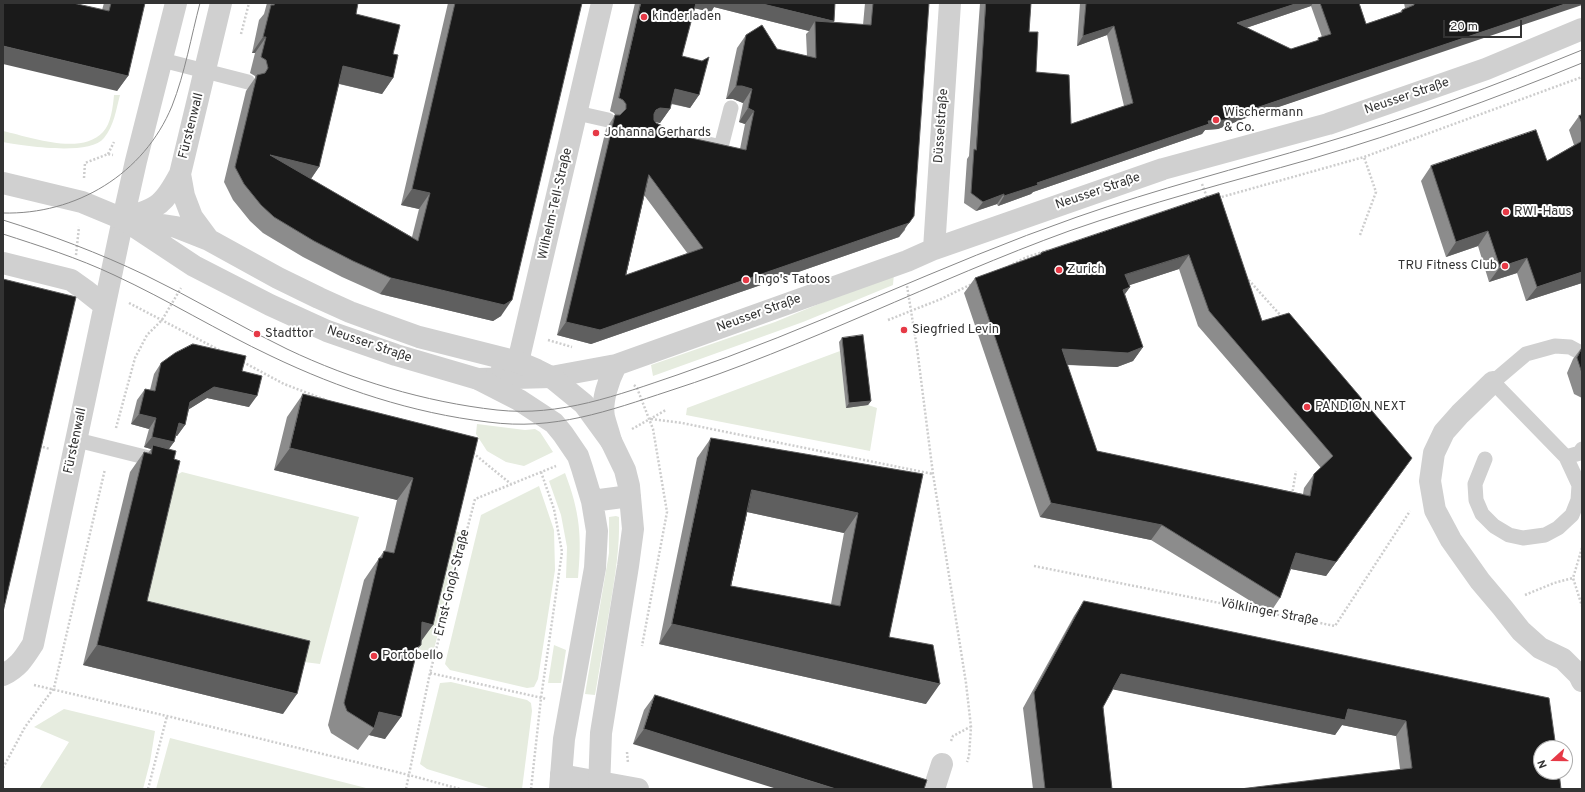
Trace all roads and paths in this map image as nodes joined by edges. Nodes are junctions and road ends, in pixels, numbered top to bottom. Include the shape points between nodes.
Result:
1 (176, 3) edge
2 (221, 3) edge
3 (602, 3) edge
4 (950, 3) edge
5 (1582, 29) edge
6 (162, 60) junction
7 (205, 71) junction
8 (1582, 77) edge
9 (248, 82) dead end
10 (731, 108) dead end
11 (578, 113) junction
12 (608, 120) dead end
13 (691, 140) edge
14 (1364, 157) junction
15 (1194, 161) junction
16 (180, 174) junction
17 (3, 182) edge
18 (1208, 201) junction
19 (1201, 203) edge
20 (123, 219) junction
21 (1360, 235) dead end
22 (209, 240) junction
23 (934, 249) junction
24 (1050, 250) edge
25 (907, 261) junction
26 (3, 263) edge
27 (1006, 268) edge
28 (1242, 272) edge
29 (977, 281) edge
30 (104, 306) junction
31 (910, 311) junction
32 (1283, 318) edge
33 (888, 320) dead end
34 (223, 352) edge
35 (1581, 353) edge
36 (237, 359) edge
37 (518, 362) junction
38 (616, 365) junction
39 (551, 376) junction
40 (478, 379) junction
41 (1493, 382) junction
42 (327, 401) edge
43 (666, 410) dead end
44 (611, 441) junction
45 (38, 446) edge
46 (75, 447) junction
47 (110, 448) junction
48 (1582, 449) edge
49 (469, 450) edge
50 (1566, 457) junction
51 (1485, 459) dead end
52 (177, 464) edge
53 (1296, 471) dead end
54 (541, 472) dead end
55 (933, 474) junction
56 (1430, 481) junction
57 (630, 496) junction
58 (592, 501) junction
59 (1290, 501) edge
60 (1582, 548) edge
61 (1034, 566) dead end
62 (1573, 578) junction
63 (1271, 606) edge
64 (1582, 606) edge
65 (1502, 607) junction
66 (1270, 613) junction
67 (430, 673) junction
68 (3, 675) edge
69 (1582, 681) edge
70 (54, 688) junction
71 (540, 698) junction
72 (571, 704) junction
73 (167, 716) junction
74 (942, 764) dead end
75 (3, 768) edge
76 (965, 769) dead end
77 (409, 775) junction
78 (561, 782) edge
79 (599, 785) edge
80 (148, 789) edge
81 (406, 789) edge
82 (460, 789) edge
83 (531, 789) edge
84 (638, 789) edge
85 (934, 789) edge

1 - 6 street, Fürstenwall
2 - 7 street, Fürstenwall
3 - 11 street, Wilhelm-Tell-Straße
4 - 23 street, Düsselstraße
5 - 15 street, Neusser Straße via 1486,69 1328,124
6 - 7 lane
6 - 20 street, Fürstenwall
7 - 9 lane
7 - 16 street, Fürstenwall
8 - 14 path
10 - 13 lane via 721,147
11 - 12 lane
11 - 37 street, Wilhelm-Tell-Straße
14 - 18 path
14 - 21 path via 1376,192
15 - 18 path
15 - 23 street, Neusser Straße
16 - 20 street, Fürstenwall via 159,205
16 - 22 street, Neusser Straße via 184,196 192,217
17 - 20 street, Neusser Straße via 82,202
18 - 19 path
20 - 22 street, Neusser Straße via 176,227
20 - 30 street, Fürstenwall
20 - 40 street, Neusser Straße via 194,266 320,328 396,355
22 - 37 street, Neusser Straße via 278,278 350,312 419,337
23 - 25 street, Neusser Straße
24 - 27 path via 1027,257
25 - 31 path
25 - 38 street, Neusser Straße
26 - 30 street via 71,280
28 - 32 path
29 - 31 path
30 - 46 street, Fürstenwall
31 - 33 path
31 - 55 path
34 - 47 path via 162,320 147,335 135,358
35 - 41 lane via 1570,347 1555,346 1526,354
36 - 42 path via 284,384
37 - 39 street
37 - 40 street
38 - 39 street, Neusser Straße
38 - 44 street via 611,375 604,412
39 - 40 street, Neusser Straße
39 - 44 street via 584,404
40 - 58 street via 519,400 554,423 578,456
41 - 50 lane
41 - 56 street via 1444,432 1434,453
43 - 55 path via 650,419 682,423
44 - 57 street via 625,470
45 - 46 path
46 - 47 lane
46 - 68 street, Fürstenwall via 33,644 22,661
47 - 52 lane
47 - 70 path
48 - 50 lane via 1580,453
49 - 67 path, Ernst-Gnoß-Straße via 511,484 475,499
50 - 51 lane via 1579,485 1578,500 1572,515 1558,528 1545,535 1523,538 1508,535 1482,514 1476,500 1475,484
53 - 59 path
54 - 71 path via 554,509 562,552
55 - 76 path via 967,690 971,727 969,756
56 - 65 street via 1435,510 1451,540
56 - 66 path, Völklinger Straße via 1335,626
57 - 58 street
57 - 79 street via 633,529 601,733
58 - 72 street via 597,532 595,568
60 - 62 path
61 - 66 path, Völklinger Straße
62 - 64 path
62 - 65 path via 1554,583
63 - 66 path
65 - 69 street via 1521,631 1540,648 1563,659
67 - 71 path
67 - 77 path, Ernst-Gnoß-Straße
68 - 70 path via 24,683
70 - 73 path
70 - 75 path via 25,726
71 - 72 path
71 - 83 path
72 - 78 street via 564,739
73 - 77 path
73 - 80 path
74 - 85 street
77 - 81 path, Ernst-Gnoß-Straße
77 - 82 path
78 - 79 street
79 - 84 street

